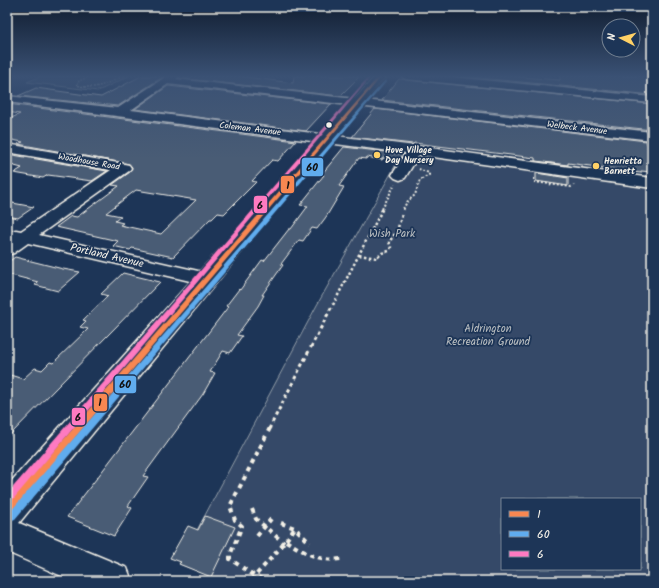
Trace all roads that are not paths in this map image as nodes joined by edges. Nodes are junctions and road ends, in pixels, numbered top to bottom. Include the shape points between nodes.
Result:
1 (46, 103) edge
2 (133, 103) edge
3 (358, 103) edge
4 (371, 103) edge
5 (120, 112) junction
6 (652, 136) edge
7 (327, 139) junction
8 (7, 148) edge
9 (415, 150) junction
10 (400, 175) road end
11 (652, 183) edge
12 (16, 235) edge
13 (7, 249) edge
14 (207, 279) junction
15 (7, 511) edge
16 (7, 535) edge
17 (114, 581) edge

1 - 5 street, Coleman Avenue
2 - 5 street
3 - 7 main road
4 - 6 street, Welbeck Avenue
5 - 7 street, Coleman Avenue
7 - 9 street, Coleman Avenue
7 - 14 main road
8 - 12 street, Woodhouse Road via 124,168
9 - 10 street
9 - 11 street, Coleman Avenue
12 - 13 street
12 - 14 street, Portland Avenue
14 - 15 main road
16 - 17 street

